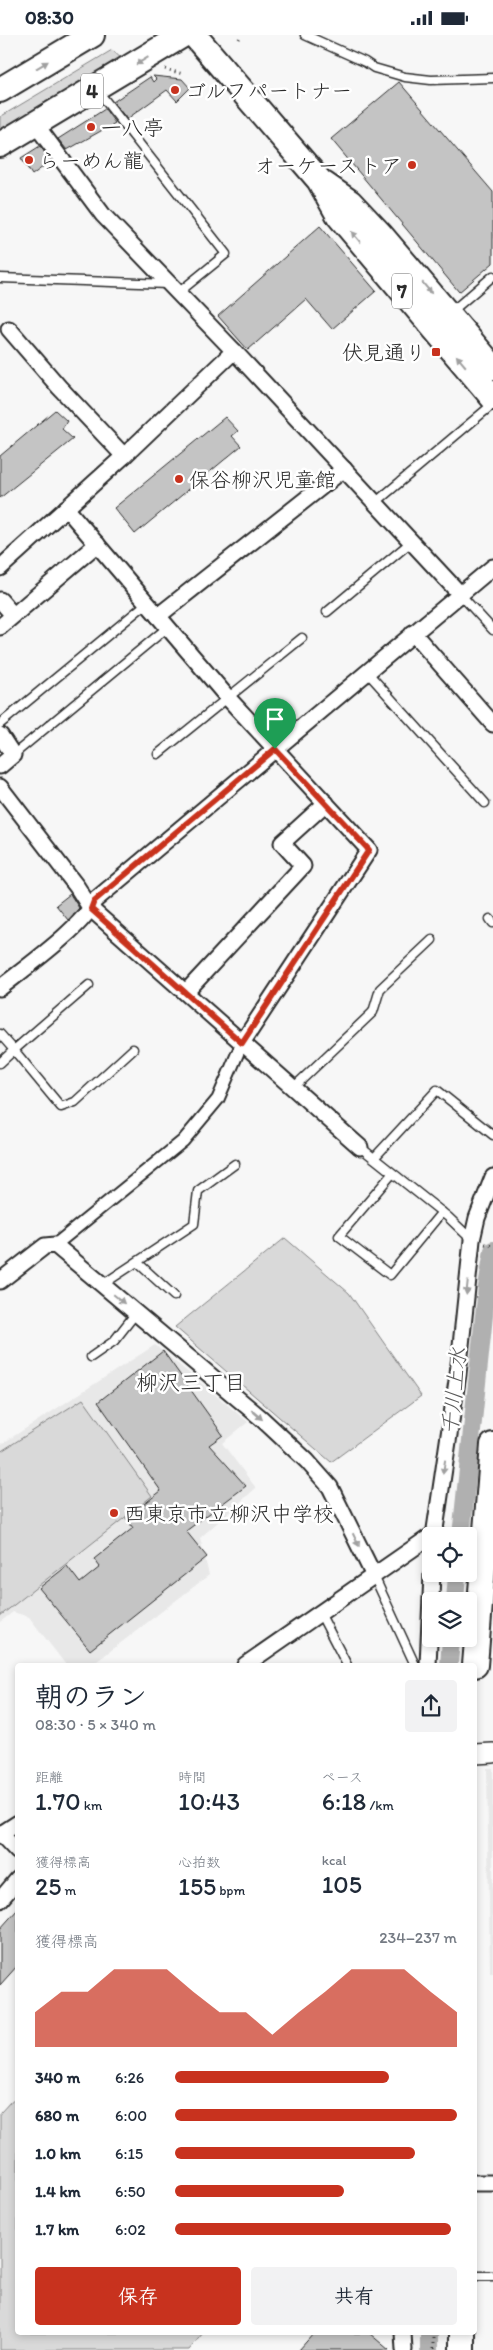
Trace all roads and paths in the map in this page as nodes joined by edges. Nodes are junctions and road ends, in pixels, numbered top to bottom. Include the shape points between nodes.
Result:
1 (92, 35) edge
2 (183, 35) edge
3 (194, 35) edge
4 (305, 35) edge
5 (164, 69) dead end
6 (184, 74) dead end
7 (493, 78) edge
8 (96, 88) junction
9 (0, 90) edge
10 (36, 125) junction
11 (0, 145) edge
12 (319, 180) junction
13 (493, 276) edge
14 (0, 278) edge
15 (173, 289) junction
16 (448, 314) junction
17 (9, 329) dead end
18 (234, 351) junction
19 (493, 367) edge
20 (493, 398) edge
21 (493, 404) edge
22 (124, 456) junction
23 (344, 469) junction
24 (375, 503) junction
25 (66, 508) junction
26 (411, 542) junction
27 (97, 544) junction
28 (493, 567) edge
29 (0, 568) edge
30 (460, 594) junction
31 (0, 600) edge
32 (147, 603) junction
33 (328, 612) dead end
34 (13, 615) junction
35 (163, 621) junction
36 (0, 627) edge
37 (493, 630) edge
38 (413, 633) junction
39 (302, 639) dead end
40 (367, 672) junction
41 (228, 698) junction
42 (493, 723) edge
43 (0, 724) edge
44 (0, 735) edge
45 (275, 749) junction
46 (158, 754) dead end
47 (13, 755) junction
48 (0, 766) edge
49 (1, 792) edge
50 (326, 803) junction
51 (485, 803) dead end
52 (91, 909) junction
53 (432, 940) dead end
54 (89, 985) dead end
55 (0, 989) edge
56 (186, 992) junction
57 (0, 1034) edge
58 (242, 1043) junction
59 (133, 1049) dead end
60 (14, 1050) junction
61 (0, 1063) edge
62 (293, 1089) junction
63 (493, 1135) edge
64 (360, 1147) joint
65 (374, 1158) junction
66 (235, 1165) dead end
67 (392, 1174) junction
68 (493, 1177) edge
69 (442, 1212) junction
70 (472, 1240) junction
71 (54, 1245) junction
72 (137, 1262) junction
73 (0, 1281) edge
74 (102, 1285) junction
75 (174, 1296) dead end
76 (136, 1313) junction
77 (91, 1357) dead end
78 (493, 1445) edge
79 (434, 1527) edge
80 (422, 1543) edge
81 (374, 1576) junction
82 (432, 1582) edge
83 (320, 1613) junction
84 (248, 1663) edge
85 (346, 1663) edge
86 (414, 1663) edge
87 (428, 1663) edge
88 (474, 1663) edge
89 (493, 1753) edge
90 (477, 1754) edge
91 (15, 1825) edge
92 (1, 1833) edge
93 (15, 1849) edge
94 (15, 1882) edge
95 (0, 1900) edge
96 (477, 2183) edge
97 (493, 2183) edge
98 (477, 2276) edge
99 (493, 2276) edge
100 (403, 2335) edge
101 (432, 2335) edge
102 (462, 2335) edge
103 (404, 2350) edge
104 (433, 2350) edge
105 (462, 2350) edge

9 -> 1 main road, 4
2 -> 8 main road, 4
3 - 12 main road, 7
4 - 7 lane via 374,68 405,77 431,80
5 - 6 path
8 - 10 main road, 4
8 - 15 lane via 226,254
10 - 11 main road, 4
10 - 15 street via 103,215
12 -> 16 main road, 7 via 350,202
20 -> 12 main road, 7 via 339,216
13 - 16 lane
14 - 15 lane
15 - 18 street
16 - 19 main road, 7
17 - 22 street
18 - 22 street
18 - 23 street
21 - 24 lane
22 - 25 street
23 - 24 street
23 - 35 street
24 - 26 street
25 - 27 street
25 - 29 street
26 - 30 street
26 - 33 lane
27 - 32 street
27 - 34 street
28 - 30 street
30 - 37 lane
30 - 38 street
31 - 34 street
32 - 35 street
32 - 43 lane
34 - 36 street
35 - 41 street
35 - 47 lane
38 - 40 street
38 - 42 street
39 - 41 lane
40 - 45 street
40 - 51 lane
41 - 45 street
41 - 46 lane
44 - 47 street
45 - 50 street
45 - 52 street via 94,901
47 - 48 street
49 - 52 street
50 - 56 street via 282,843 303,866
50 - 58 street via 369,850
52 - 55 street
52 - 56 street
53 - 62 lane via 380,989 374,1012
54 - 60 lane
56 - 58 street
57 - 60 lane
58 - 62 street
58 - 71 street via 218,1099 183,1141
59 - 60 lane via 75,1102 61,1107
60 - 61 lane
62 - 64 street
63 - 65 lane via 437,1090
64 - 65 lane
65 - 67 lane
66 - 72 lane via 198,1191 194,1224
67 - 69 lane
67 - 69 lane via 339,1235 390,1275
68 - 70 street
69 - 70 lane
70 -> 79 street via 458,1374
71 - 73 street via 45,1246
71 - 74 street
72 - 74 lane
72 - 75 lane
74 -> 76 street
76 - 77 lane via 114,1341
76 -> 81 street via 261,1418 330,1487
78 - 88 main road
80 - 81 street
81 - 83 street
81 - 86 lane
82 - 87 street
83 - 84 street
83 - 85 lane
89 - 90 street
91 - 92 street
92 - 93 street
94 - 95 street
96 - 97 street
98 - 99 lane
100 - 103 street
101 - 104 path
102 - 105 main road

